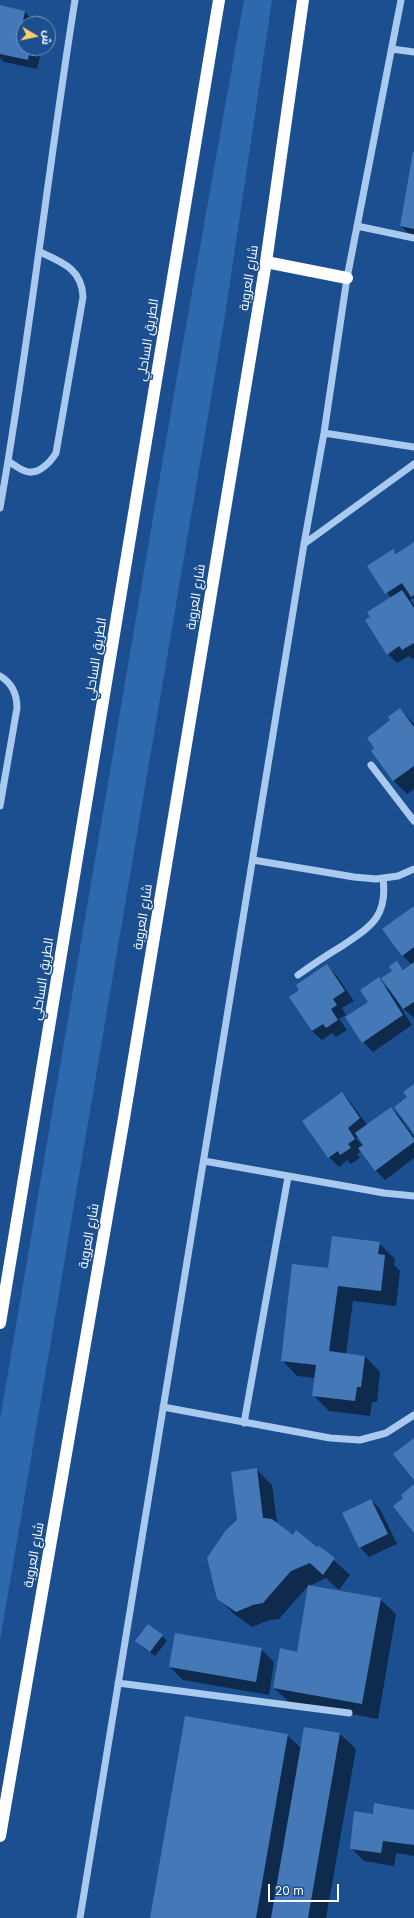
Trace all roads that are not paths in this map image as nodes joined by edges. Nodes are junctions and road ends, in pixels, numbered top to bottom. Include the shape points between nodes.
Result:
1 (75, 0) edge
2 (219, 0) edge
3 (304, 0) edge
4 (401, 0) edge
5 (392, 49) junction
6 (414, 52) edge
7 (357, 226) junction
8 (414, 238) edge
9 (40, 252) junction
10 (266, 262) junction
11 (347, 278) junction
12 (324, 433) junction
13 (414, 447) edge
14 (8, 461) junction
15 (414, 464) edge
16 (0, 508) edge
17 (304, 544) junction
18 (0, 676) edge
19 (371, 765) dead end
20 (0, 806) edge
21 (414, 821) edge
22 (253, 860) junction
23 (414, 870) edge
24 (383, 878) junction
25 (298, 975) dead end
26 (204, 1161) junction
27 (288, 1177) junction
28 (414, 1196) edge
29 (0, 1323) edge
30 (163, 1408) junction
31 (414, 1415) edge
32 (244, 1423) junction
33 (118, 1682) junction
34 (349, 1713) dead end
35 (0, 1836) edge
36 (80, 1918) edge

1 - 9 street
2 - 29 highway, الطريق الساحلي
3 - 10 highway, شارع العروبة
4 - 5 street
5 - 6 street
5 - 7 street
7 - 8 street
7 - 11 street
9 - 14 street
9 - 14 street via 73,270 80,281 83,296 56,454 47,465 34,471 26,472
10 - 11 highway
10 - 35 highway, شارع العروبة via 124,1118
11 - 12 street
12 - 13 street
12 - 17 street
14 - 16 street
15 - 17 street
17 - 22 street
18 - 20 street via 14,692 17,708
19 - 21 street
22 - 24 street via 354,877
22 - 26 street
23 - 24 street
24 - 25 street via 383,903 370,928
26 - 27 street
26 - 30 street
27 - 28 street
27 - 32 street
30 - 32 street
30 - 33 street
31 - 32 street via 386,1433 360,1440 330,1438
33 - 34 street
33 - 36 street

